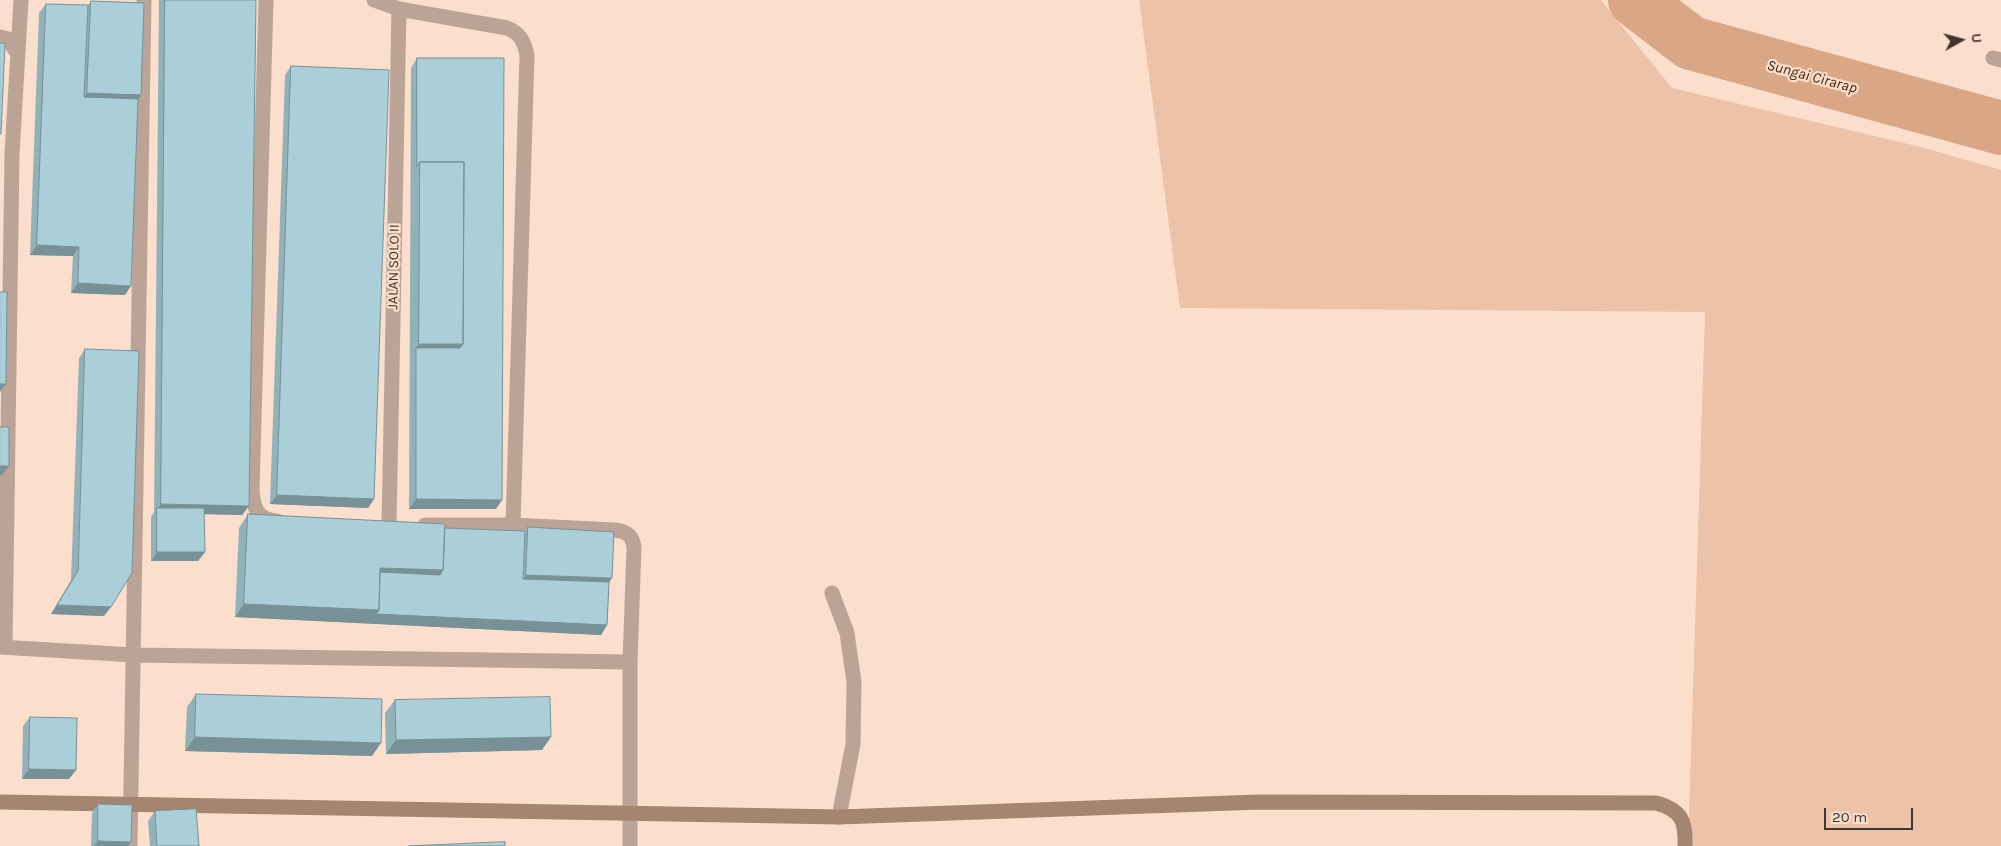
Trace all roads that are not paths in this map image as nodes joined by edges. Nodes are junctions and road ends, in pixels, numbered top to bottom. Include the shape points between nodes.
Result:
1 (21, 0) edge
2 (144, 0) edge
3 (266, 0) edge
4 (374, 0) edge
5 (399, 9) junction
6 (0, 37) edge
7 (17, 53) junction
8 (6, 154) edge
9 (5, 274) edge
10 (4, 403) edge
11 (291, 521) edge
12 (513, 525) junction
13 (832, 593) dead end
14 (3, 647) edge
15 (134, 655) junction
16 (630, 662) junction
17 (0, 802) edge
18 (131, 804) junction
19 (631, 814) junction
20 (839, 817) junction
21 (130, 846) edge
22 (630, 846) edge
23 (1685, 846) edge

1 - 7 street
2 - 15 street
3 - 11 street via 252,490 255,509 260,516 272,521
4 - 5 street
5 - 12 street via 507,28 522,38 527,55
5 - 12 street, JALAN SOLO II via 384,525
6 - 7 street via 8,39
7 - 8 street
8 - 9 street
9 - 10 street
10 - 14 street
12 - 16 street via 614,530 631,537 634,548
13 - 20 street via 847,633 854,682 854,744
14 - 15 street
15 - 16 street
15 - 18 street
16 - 19 street
17 - 18 street
18 - 19 street
18 - 21 street
19 - 20 street
19 - 22 street
20 - 23 street via 1260,802 1656,803 1677,812 1683,822

